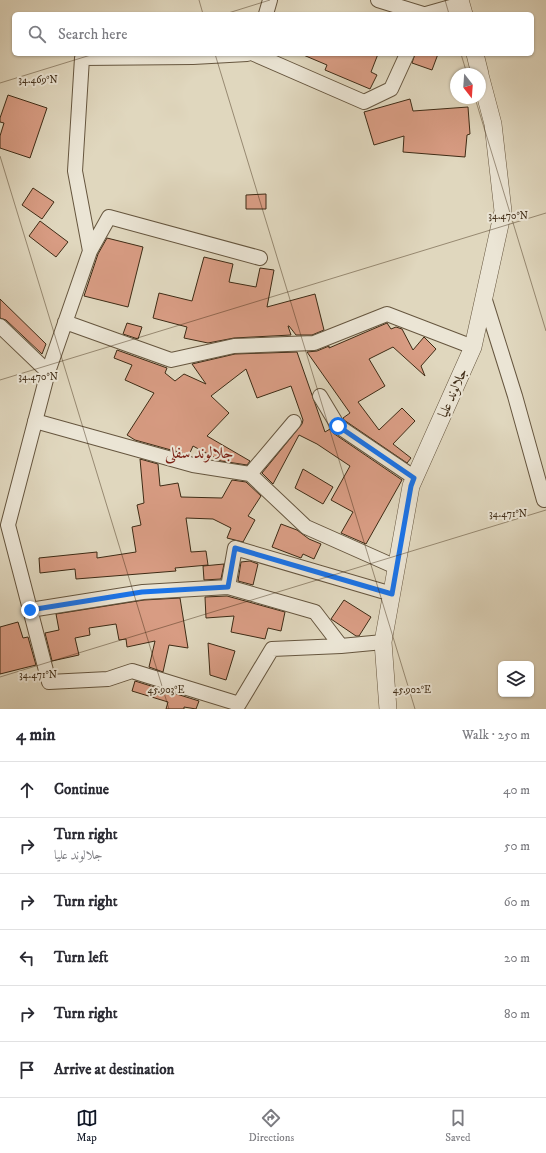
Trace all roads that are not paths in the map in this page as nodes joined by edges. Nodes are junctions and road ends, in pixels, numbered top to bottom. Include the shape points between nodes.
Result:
1 (270, 0) edge
2 (378, 0) edge
3 (462, 6) edge
4 (267, 12) edge
5 (417, 12) edge
6 (435, 12) edge
7 (211, 56) edge
8 (259, 56) edge
9 (406, 56) edge
10 (476, 56) edge
11 (478, 68) edge
12 (486, 97) edge
13 (90, 251) junction
14 (260, 258) dead end
15 (484, 297) junction
16 (65, 322) junction
17 (0, 326) edge
18 (473, 347) junction
19 (48, 372) junction
20 (320, 396) dead end
21 (35, 421) junction
22 (294, 422) dead end
23 (250, 474) junction
24 (414, 478) junction
25 (544, 500) dead end
26 (396, 567) junction
27 (228, 587) junction
28 (392, 594) junction
29 (30, 610) junction
30 (383, 642) junction
31 (341, 646) junction
32 (388, 709) edge

1 - 4 street
2 - 5 street
3 - 6 street
7 - 13 street via 82,58 75,171
8 - 9 street via 364,102 391,89
10 - 11 street, جلالوند علیا
12 - 15 street, جلالوند علیا via 493,124 503,211
13 - 14 street via 109,217
13 - 16 street
15 - 18 street, جلالوند علیا
15 - 25 street
16 - 18 street via 171,360 234,346 314,343 387,314
16 - 19 street
17 - 19 street
18 - 24 street, جلالوند علیا
19 - 21 street
20 - 24 street via 338,426
21 - 23 street via 193,465
21 - 29 street via 8,525
22 - 23 street
23 - 26 street via 306,527
24 - 26 street, جلالوند علیا
26 - 28 street, جلالوند علیا
27 - 28 street via 235,548
27 - 29 street via 142,592
27 - 31 street via 315,612
28 - 30 street, جلالوند علیا
29 - 31 street via 49,682 108,679 132,671 239,704 272,649
30 - 31 street
30 - 32 street, جلالوند علیا

